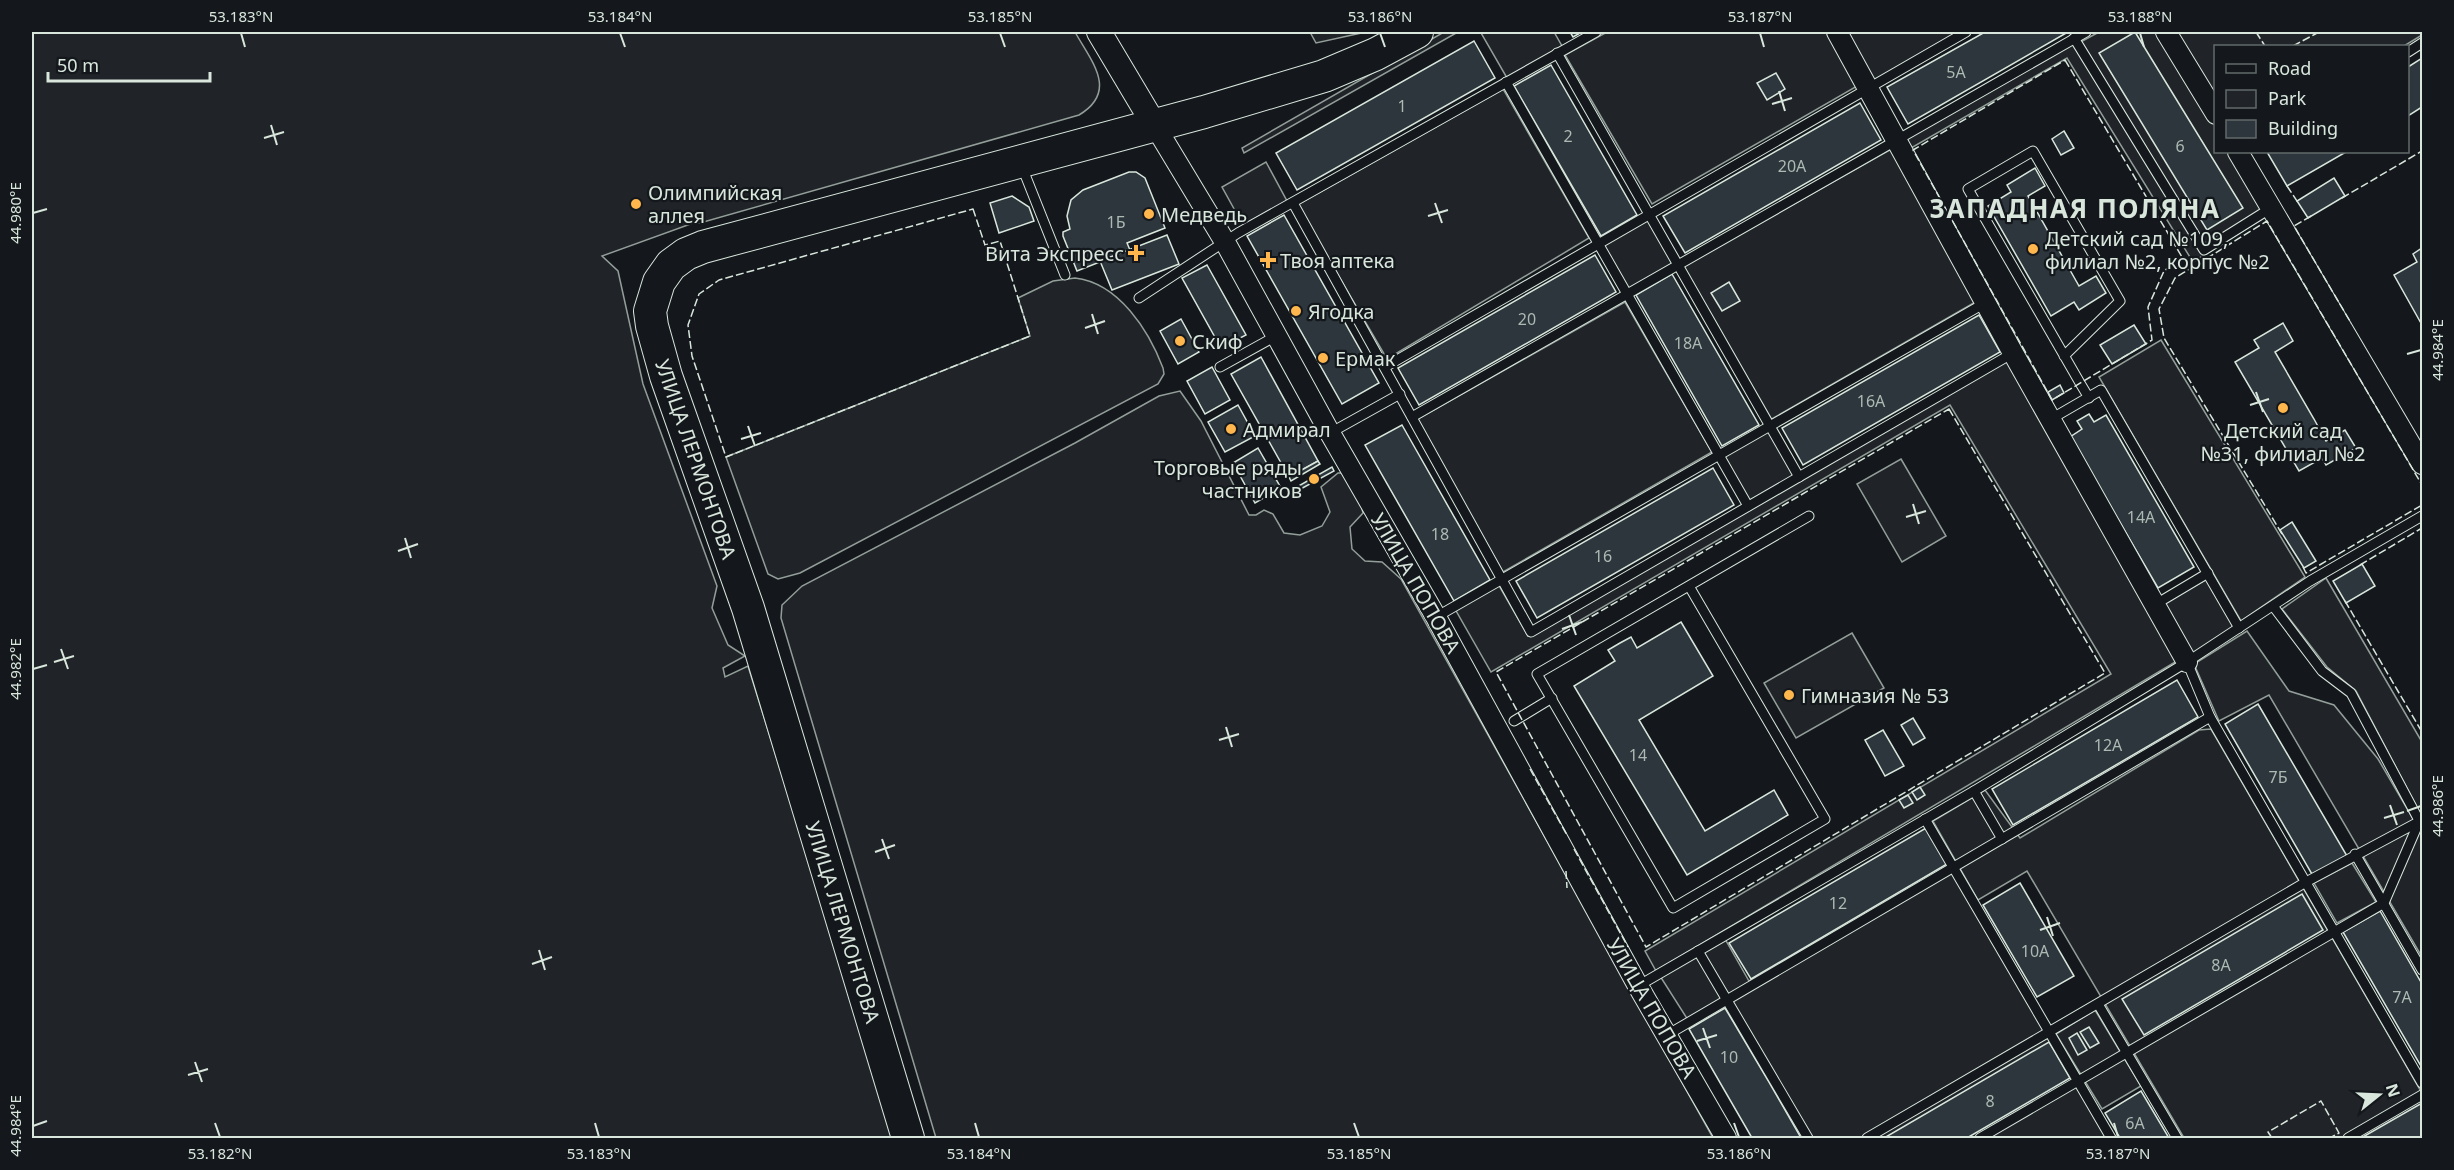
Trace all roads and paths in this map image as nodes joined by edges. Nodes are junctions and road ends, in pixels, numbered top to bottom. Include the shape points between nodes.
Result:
1 (1099, 32) edge
2 (1417, 32) edge
3 (1596, 32) edge
4 (1837, 32) edge
5 (1966, 32) edge
6 (2086, 32) edge
7 (2166, 32) edge
8 (2074, 38) junction
9 (2422, 43) edge
10 (2409, 51) edge
11 (1557, 53) junction
12 (1506, 82) junction
13 (1868, 88) junction
14 (2214, 111) edge
15 (1155, 126) junction
16 (1895, 140) junction
17 (2241, 153) edge
18 (1020, 162) junction
19 (1293, 203) junction
20 (2272, 208) junction
21 (1649, 215) junction
22 (1225, 242) junction
23 (1598, 244) junction
24 (1678, 265) junction
25 (1065, 275) dead end
26 (1627, 294) junction
27 (1139, 297) dead end
28 (1985, 303) junction
29 (1276, 336) junction
30 (2013, 353) junction
31 (2064, 356) junction
32 (1220, 367) dead end
33 (1385, 367) junction
34 (1400, 394) junction
35 (2089, 398) junction
36 (1412, 417) junction
37 (2051, 419) junction
38 (1770, 426) junction
39 (1330, 433) junction
40 (1719, 455) junction
41 (2422, 464) edge
42 (1799, 477) junction
43 (1748, 506) junction
44 (1809, 516) dead end
45 (2422, 516) edge
46 (2208, 573) junction
47 (1501, 580) junction
48 (1689, 586) junction
49 (2156, 604) junction
50 (2273, 606) junction
51 (1436, 617) junction
52 (2239, 628) junction
53 (2187, 662) junction
54 (1552, 698) junction
55 (2210, 717) junction
56 (1514, 721) dead end
57 (1974, 791) junction
58 (1925, 819) junction
59 (2421, 823) edge
60 (2002, 838) junction
61 (2355, 854) junction
62 (1953, 867) junction
63 (2306, 882) junction
64 (2384, 903) junction
65 (2334, 931) junction
66 (1698, 951) junction
67 (2422, 970) edge
68 (1638, 986) junction
69 (1727, 1000) junction
70 (2098, 1004) junction
71 (2050, 1032) junction
72 (1667, 1035) junction
73 (2127, 1053) junction
74 (2078, 1082) junction
75 (2422, 1083) edge
76 (2422, 1095) edge
77 (908, 1138) edge
78 (1726, 1138) edge
79 (1808, 1138) edge
80 (1867, 1138) edge
81 (1980, 1138) edge
82 (2112, 1138) edge
83 (2177, 1138) edge
84 (2348, 1138) edge

1 - 15 street, УЛИЦА ПОПОВА
2 - 15 main road, УЛИЦА ЛЕРМОНТОВА via 1324,76
3 - 11 lane
4 - 13 street
5 - 13 lane
6 - 8 lane
7 - 14 street
8 - 16 lane
8 - 20 lane via 2204,250
9 - 10 lane
11 - 12 lane
11 - 21 lane
12 - 19 lane
12 - 23 lane
13 - 16 street
13 - 21 lane
15 - 18 main road, УЛИЦА ЛЕРМОНТОВА
15 - 22 street, УЛИЦА ПОПОВА
16 - 24 lane
16 - 28 street
17 - 20 street
18 - 25 lane
18 - 77 main road, УЛИЦА ЛЕРМОНТОВА via 703,247 671,265 659,282 650,311 666,376 748,608
19 - 22 lane
19 - 33 lane
20 - 41 street
21 - 23 lane
21 - 24 lane
22 - 27 lane
22 - 29 street, УЛИЦА ПОПОВА
23 - 26 lane
23 - 33 lane
24 - 26 lane
24 - 38 lane
26 - 36 lane
26 - 40 lane
28 - 30 street
28 - 38 lane
29 - 32 lane
29 - 39 street, УЛИЦА ПОПОВА
30 - 37 street
30 - 42 lane
31 - 31 lane via 1968,189 2033,151 2120,301
31 - 35 lane
33 - 34 lane
34 - 36 lane
34 - 39 lane
35 - 37 lane
35 - 46 lane via 2101,390
36 - 47 lane
37 - 49 street
38 - 40 lane
38 - 42 lane
39 - 51 street, УЛИЦА ПОПОВА
40 - 43 lane
40 - 47 lane
42 - 43 lane
43 - 47 lane via 1531,632
44 - 48 lane
45 - 50 lane
46 - 49 lane
46 - 52 lane
47 - 51 lane
48 - 54 lane via 1537,674
48 - 54 lane via 1825,819 1673,908
49 - 53 street
50 - 52 lane
50 - 59 lane via 2322,671 2350,693
51 - 68 street, УЛИЦА ПОПОВА
52 - 53 lane
53 - 55 lane
53 - 57 lane
54 - 56 lane
55 - 60 lane
55 - 63 lane
57 - 58 lane
57 - 60 lane
58 - 62 lane
58 - 66 lane
59 - 61 lane
59 - 64 lane
60 - 62 lane
61 - 63 lane
61 - 64 lane
62 - 69 lane
62 - 71 lane
63 - 65 lane
63 - 70 lane
64 - 65 lane
64 - 67 lane
65 - 73 lane
65 - 75 lane
66 - 68 lane
66 - 69 lane
68 - 72 street, УЛИЦА ПОПОВА
69 - 72 lane
69 - 79 lane
70 - 71 lane
70 - 73 lane
71 - 74 lane
71 - 80 lane
72 - 78 street, УЛИЦА ПОПОВА
73 - 74 lane
73 - 83 lane
74 - 81 lane
74 - 82 lane
76 - 84 lane

